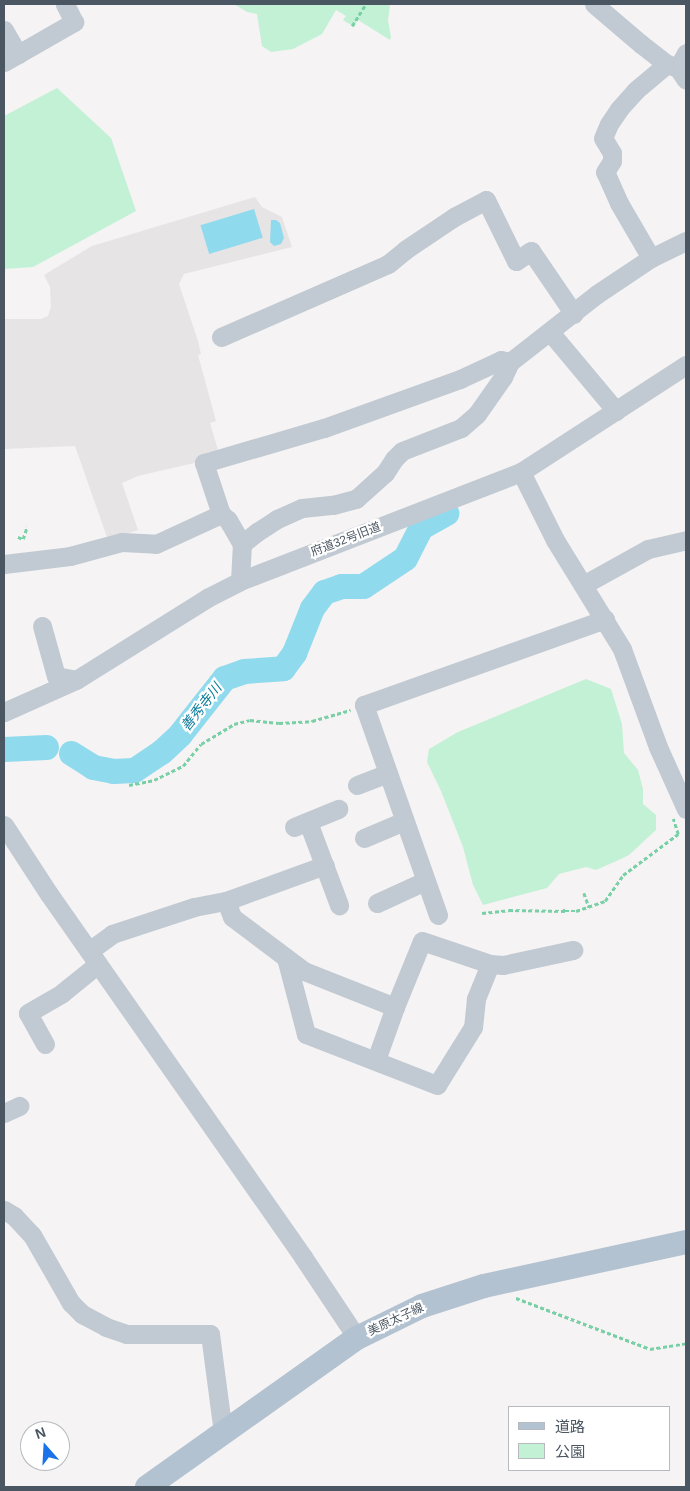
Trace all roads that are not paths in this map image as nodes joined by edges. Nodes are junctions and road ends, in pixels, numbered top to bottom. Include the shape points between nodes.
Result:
1 (64, 4) edge
2 (595, 4) edge
3 (4, 30) edge
4 (11, 58) edge
5 (679, 66) edge
6 (686, 241) edge
7 (651, 258) junction
8 (574, 314) junction
9 (550, 332) junction
10 (221, 336) dead end
11 (510, 362) junction
12 (686, 365) edge
13 (616, 411) junction
14 (521, 472) junction
15 (222, 514) junction
16 (686, 540) edge
17 (242, 544) junction
18 (4, 564) edge
19 (240, 581) junction
20 (583, 585) junction
21 (604, 619) junction
22 (42, 626) dead end
23 (76, 680) junction
24 (5, 707) edge
25 (388, 773) junction
26 (357, 785) dead end
27 (686, 809) edge
28 (338, 810) dead end
29 (404, 821) junction
30 (4, 825) edge
31 (364, 838) dead end
32 (324, 865) junction
33 (425, 881) junction
34 (226, 901) junction
35 (377, 903) dead end
36 (339, 905) dead end
37 (438, 915) dead end
38 (573, 950) dead end
39 (93, 957) junction
40 (286, 958) junction
41 (490, 964) junction
42 (395, 1007) junction
43 (45, 1044) dead end
44 (376, 1060) junction
45 (4, 1210) edge
46 (686, 1242) edge
47 (357, 1338) junction
48 (223, 1433) junction
49 (147, 1487) edge

1 - 4 street via 74,22
2 - 5 street
3 - 4 street
5 - 7 street via 636,90 619,109 604,138 612,152 612,161 605,172
6 - 7 street
7 - 8 street via 597,294
8 - 9 street
8 - 10 street via 531,251 516,261 486,200 454,217 388,264
9 - 11 street
9 - 13 street
11 - 15 street via 501,360 460,379 324,428 204,463
11 - 17 street via 477,414 461,428 402,451 385,473 356,499 302,508 277,519
12 - 13 street, 府道32号旧道
13 - 14 street, 府道32号旧道
14 - 19 street, 府道32号旧道
14 - 20 street via 555,540
15 - 17 street
15 - 18 street via 156,544 122,542 70,556
16 - 20 street via 648,549
17 - 19 street
19 - 23 street, 府道32号旧道 via 207,598
20 - 21 street
21 - 25 street via 364,705
21 - 27 street via 622,650 658,747
22 - 23 street via 56,676
23 - 24 street, 府道32号旧道
25 - 26 street
25 - 29 street
28 - 32 street via 301,824
29 - 31 street
29 - 33 street
30 - 39 street
32 - 34 street
32 - 36 street
33 - 35 street
33 - 37 street
34 - 39 street via 194,907 112,934
34 - 40 street via 232,916
38 - 41 street via 502,965
39 - 43 street via 62,993 28,1013
39 - 47 street
40 - 42 street via 304,971
40 - 44 street via 306,1034
41 - 42 street via 422,941
41 - 44 street via 476,1000 473,1026 437,1085
42 - 44 street
45 - 48 street via 32,1235 71,1303 82,1314 126,1334 210,1334
46 - 47 main road, 美原太子線 via 484,1286 422,1306
47 - 48 main road, 美原太子線
48 - 49 main road, 美原太子線

